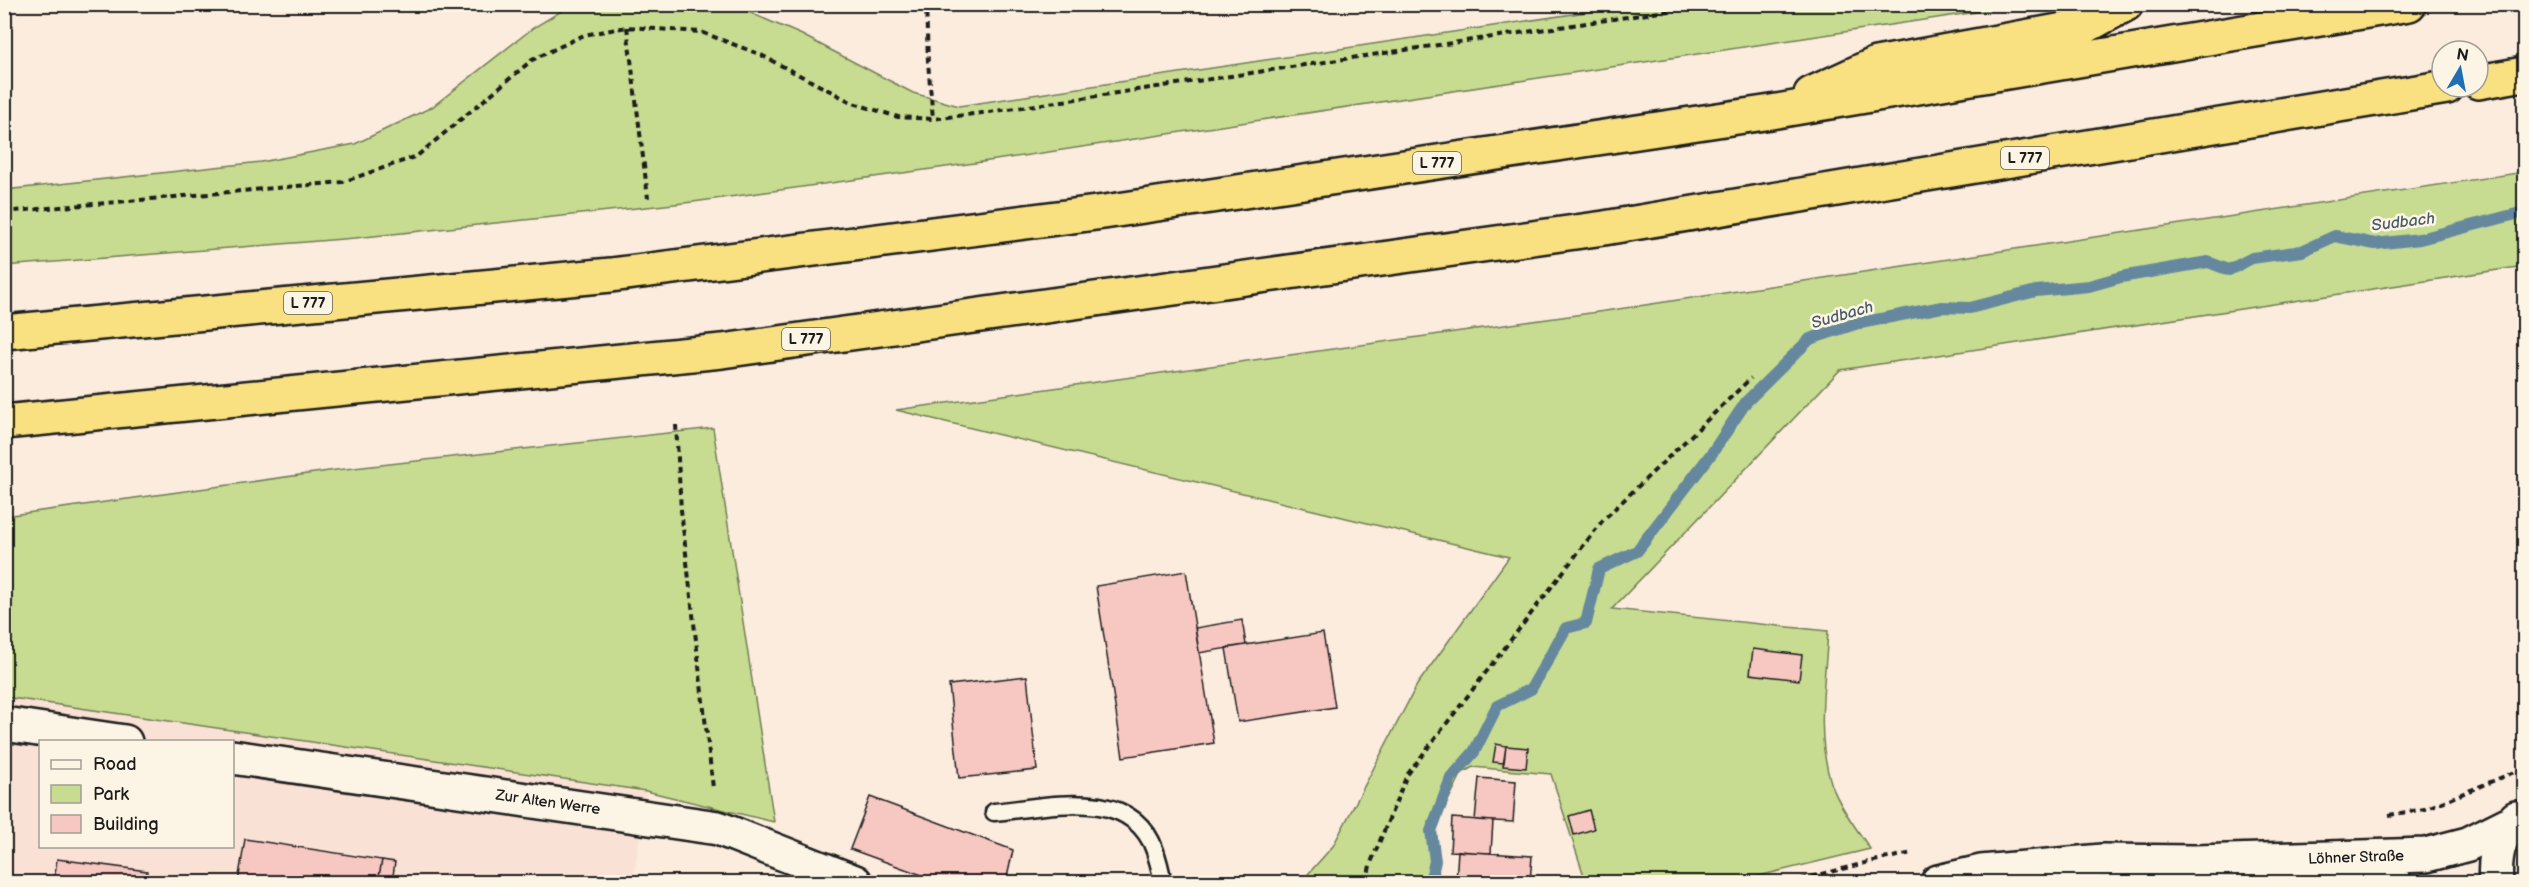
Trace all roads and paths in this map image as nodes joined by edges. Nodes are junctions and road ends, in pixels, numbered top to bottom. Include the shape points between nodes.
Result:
1 (926, 4) edge
2 (1714, 4) edge
3 (2126, 4) edge
4 (2409, 4) edge
5 (627, 27) junction
6 (2524, 74) edge
7 (2490, 80) edge
8 (2430, 90) edge
9 (1771, 112) junction
10 (933, 119) junction
11 (648, 198) dead end
12 (4, 212) edge
13 (4, 332) edge
14 (1751, 378) dead end
15 (4, 422) edge
16 (676, 425) dead end
17 (4, 724) edge
18 (117, 740) edge
19 (234, 757) edge
20 (2524, 768) edge
21 (994, 813) dead end
22 (2385, 816) dead end
23 (2517, 816) edge
24 (718, 828) junction
25 (2195, 862) junction
26 (855, 882) edge
27 (1162, 882) edge
28 (1367, 882) edge
29 (1938, 882) edge
30 (2394, 882) edge
31 (2496, 882) edge

1 - 10 path
2 - 10 path
3 - 9 highway, L 777 via 2086,26 1876,64
4 - 9 highway, L 777
5 - 10 path via 701,32 759,54 853,103 898,117
5 - 11 path
5 - 12 path via 584,35 532,60 417,156 343,182
6 - 7 highway
8 - 15 highway, L 777 via 1604,228 757,346
9 - 13 highway, L 777 via 1104,212 611,275
14 - 28 path via 1603,520 1407,775
16 - 24 path via 681,510
17 - 18 main road
19 - 24 main road, Zur Alten Werre
20 - 22 path via 2425,809
21 - 27 lane via 1084,803 1127,815 1150,837
23 - 25 main road, Löhner Straße via 2468,844 2426,855
23 - 31 main road via 2500,842
24 - 26 main road, Zur Alten Werre
25 - 29 main road, Löhner Straße via 2102,861 1981,872
25 - 30 main road, Löhner Straße

